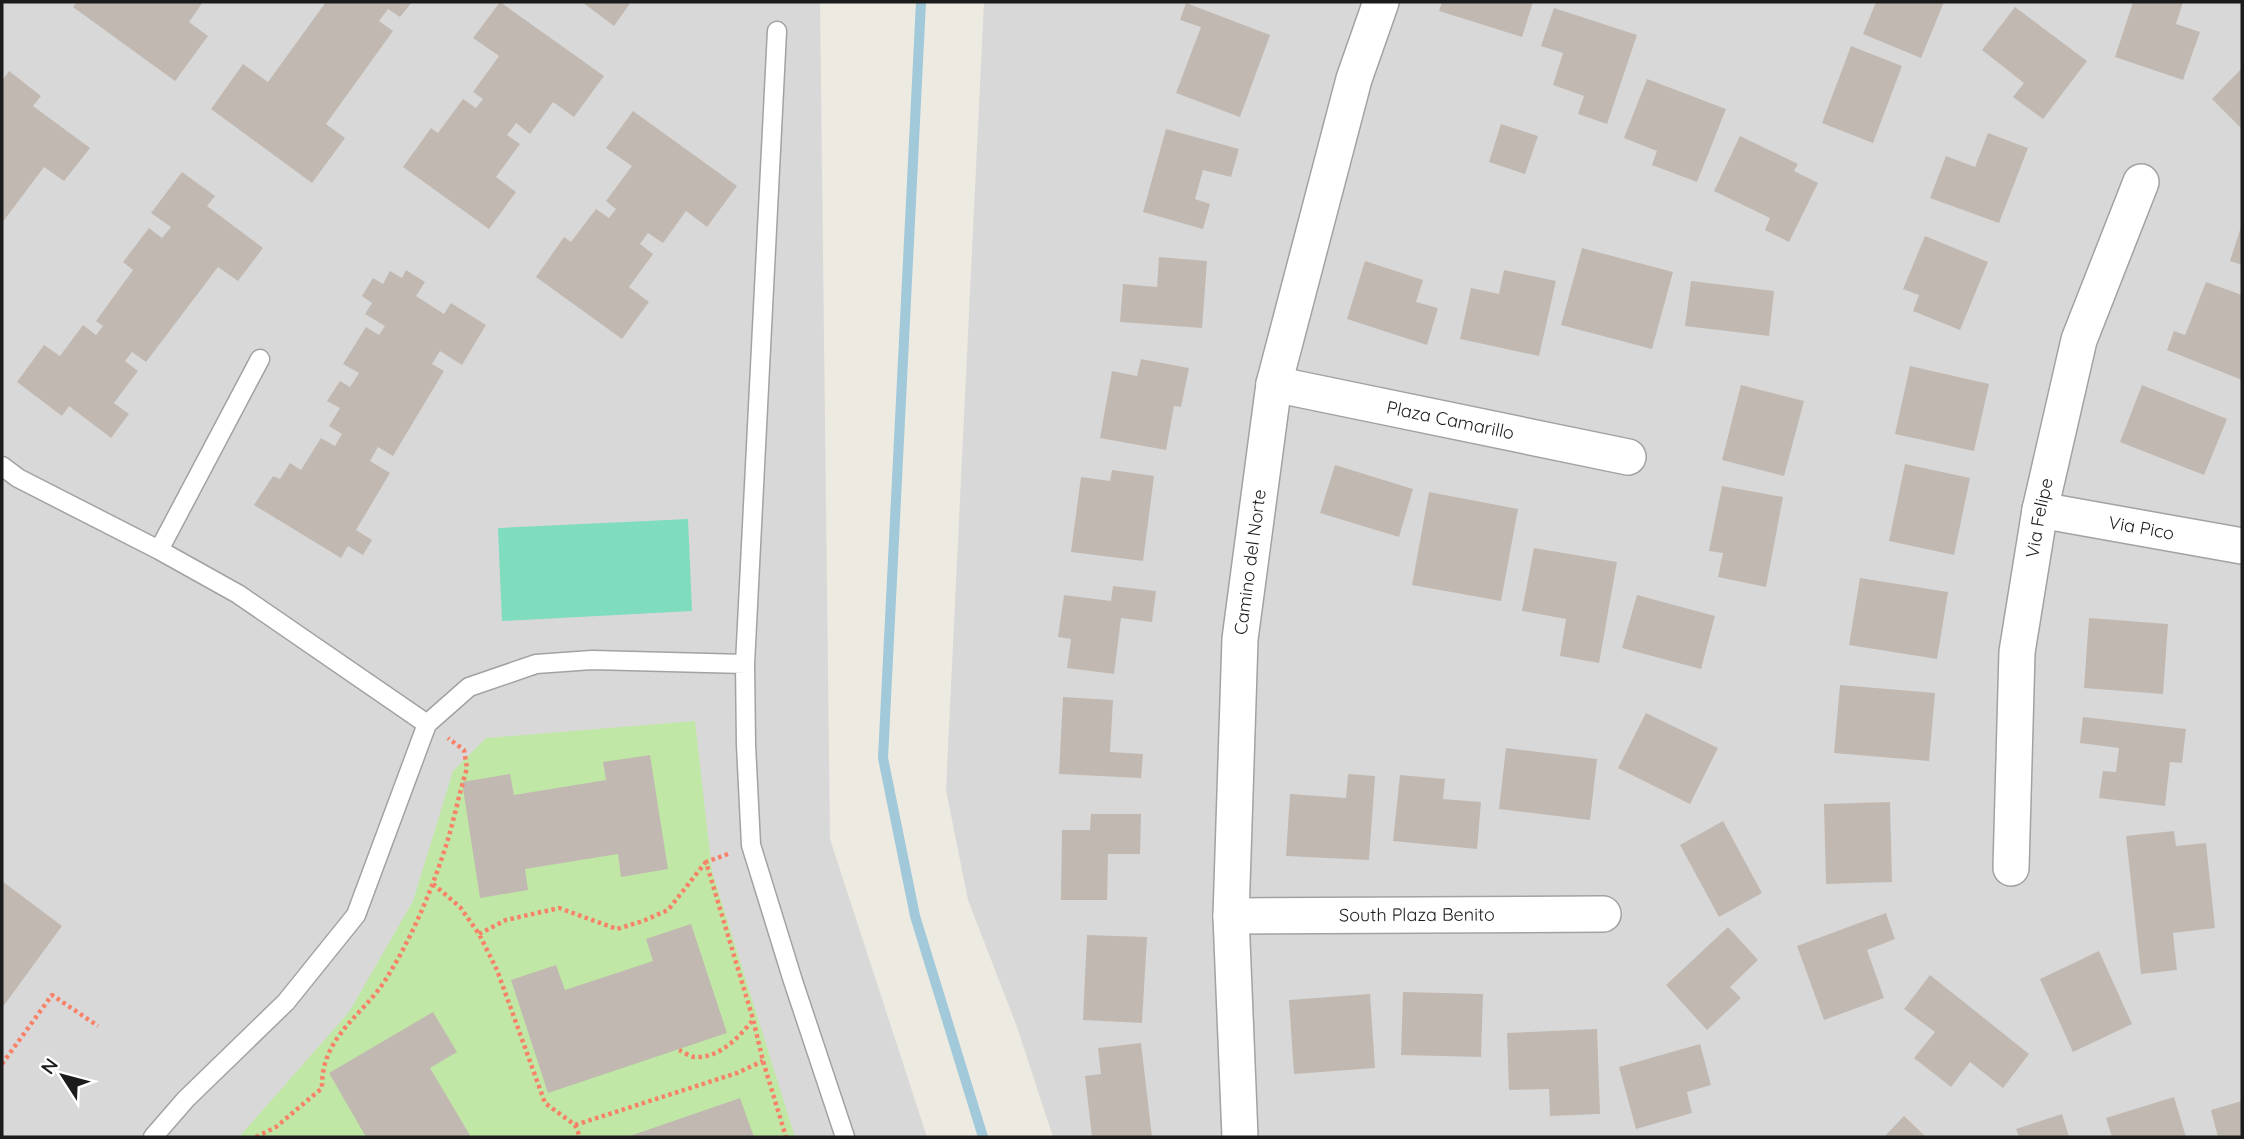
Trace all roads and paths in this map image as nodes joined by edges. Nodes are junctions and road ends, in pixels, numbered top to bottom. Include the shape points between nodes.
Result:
1 (1381, 2) edge
2 (777, 31) dead end
3 (2141, 181) dead end
4 (260, 359) dead end
5 (1274, 384) junction
6 (1628, 457) dead end
7 (2, 466) edge
8 (2040, 510) junction
9 (2242, 546) edge
10 (159, 550) junction
11 (745, 664) junction
12 (427, 724) junction
13 (751, 845) junction
14 (706, 862) junction
15 (2011, 868) dead end
16 (433, 884) junction
17 (1603, 914) dead end
18 (1231, 916) junction
19 (479, 934) junction
20 (753, 1019) junction
21 (98, 1026) dead end
22 (679, 1049) dead end
23 (763, 1061) junction
24 (2, 1064) edge
25 (575, 1125) junction
26 (153, 1137) edge
27 (256, 1137) edge
28 (580, 1137) edge
29 (786, 1137) edge
30 (845, 1137) edge
31 (1240, 1137) edge

1 - 5 street, Camino del Norte via 1354,79
2 - 11 lane
3 - 8 street, Via Felipe via 2079,340
4 - 10 lane
5 - 6 street, Plaza Camarillo
5 - 18 street, Camino del Norte via 1240,639
7 - 10 lane
8 - 9 street, Via Pico
8 - 15 street, Via Felipe via 2017,652
10 - 12 lane via 237,594
11 - 12 lane via 592,660 536,664 469,687
11 - 13 lane
12 - 16 path via 464,750 467,768
12 - 26 lane via 356,915 286,1002
13 - 14 path
13 - 30 lane
14 - 19 path via 668,909 643,921 617,929 559,908 506,920
14 - 20 path
16 - 19 path via 460,907
16 - 27 path via 383,983 325,1057 322,1088 276,1128
17 - 18 street, South Plaza Benito
18 - 31 street, Camino del Norte
19 - 25 path via 497,970 545,1103
20 - 22 path via 733,1043 713,1053 693,1057
20 - 23 path
21 - 24 path via 52,995
23 - 25 path
23 - 29 path
25 - 28 path

